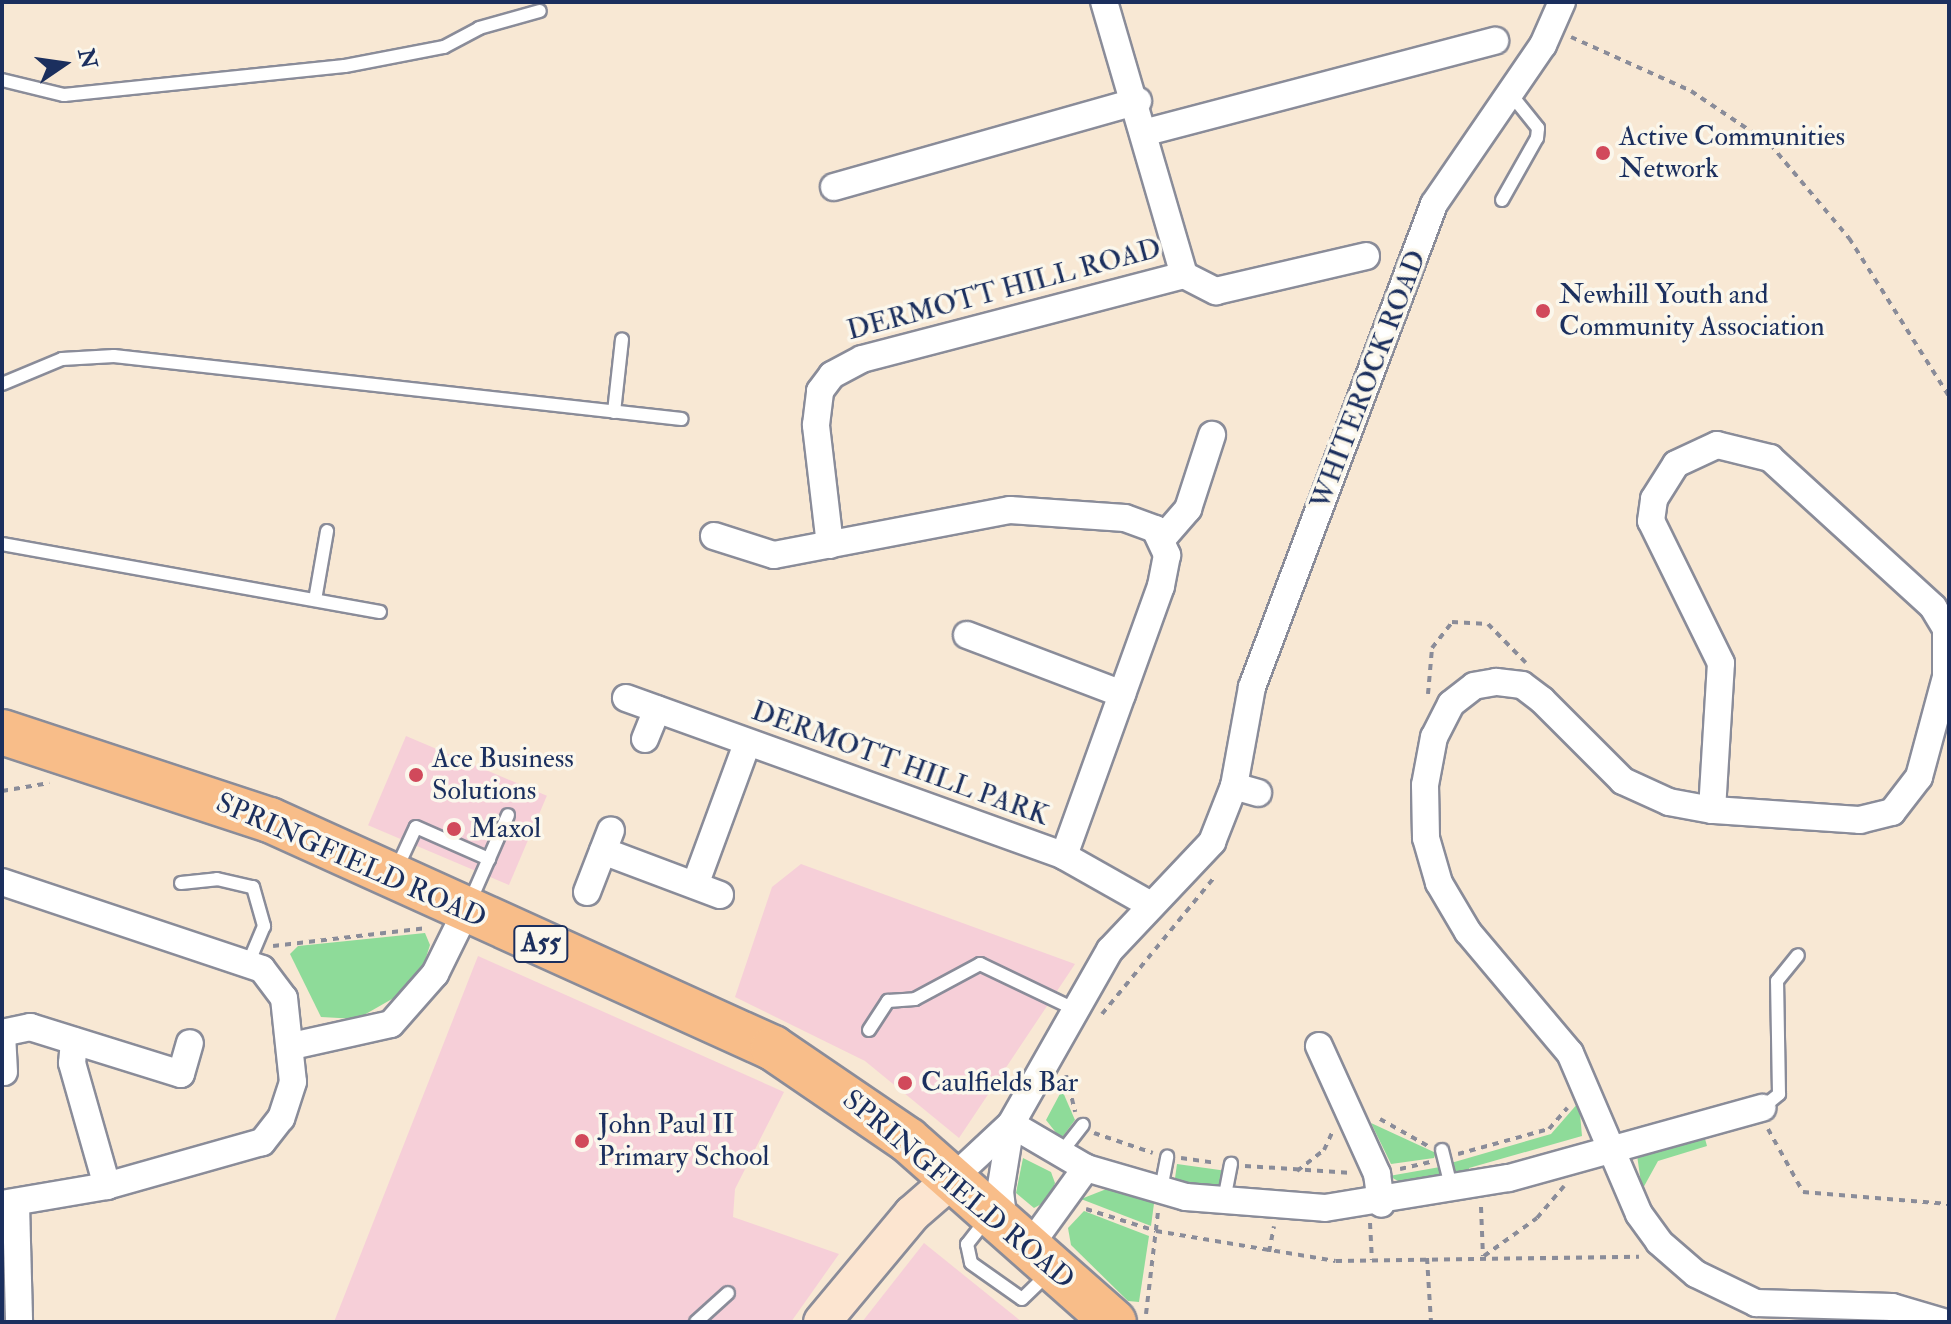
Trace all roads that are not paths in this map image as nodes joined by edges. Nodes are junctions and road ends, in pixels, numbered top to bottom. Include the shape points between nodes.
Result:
1 (1104, 2) edge
2 (1562, 2) edge
3 (540, 11) dead end
4 (1495, 41) dead end
5 (2, 80) edge
6 (1510, 93) junction
7 (1138, 101) junction
8 (1147, 132) junction
9 (834, 187) dead end
10 (1502, 200) dead end
11 (1366, 256) dead end
12 (1184, 275) junction
13 (622, 339) dead end
14 (2, 384) edge
15 (614, 412) junction
16 (682, 419) dead end
17 (1212, 435) dead end
18 (327, 531) dead end
19 (714, 536) dead end
20 (1162, 539) junction
21 (2, 544) edge
22 (830, 545) junction
23 (315, 600) junction
24 (380, 612) dead end
25 (967, 635) dead end
26 (1122, 694) junction
27 (626, 698) dead end
28 (657, 709) junction
29 (2, 732) edge
30 (645, 739) dead end
31 (747, 744) junction
32 (1712, 810) junction
33 (508, 815) dead end
34 (1064, 856) junction
35 (489, 859) junction
36 (393, 877) junction
37 (2, 882) edge
38 (181, 883) dead end
39 (695, 885) junction
40 (587, 892) dead end
41 (720, 895) dead end
42 (1147, 903) junction
43 (466, 911) junction
44 (1798, 955) dead end
45 (255, 966) junction
46 (1085, 1015) junction
47 (869, 1030) dead end
48 (74, 1041) junction
49 (190, 1043) dead end
50 (292, 1046) junction
51 (1319, 1046) dead end
52 (4, 1072) edge
53 (1760, 1109) joint
54 (1017, 1114) junction
55 (1083, 1125) road end
56 (1610, 1150) junction
57 (1059, 1155) junction
58 (1448, 1155) road end
59 (1167, 1157) road end
60 (1231, 1164) road end
61 (1086, 1168) junction
62 (951, 1180) junction
63 (107, 1186) junction
64 (1161, 1189) junction
65 (1452, 1190) junction
66 (1224, 1200) junction
67 (9, 1204) edge
68 (1381, 1204) junction
69 (1019, 1240) junction
70 (728, 1293) dead end
71 (19, 1322) edge
72 (696, 1322) edge
73 (822, 1322) edge
74 (1114, 1322) edge
75 (1943, 1322) edge

1 - 7 street, DERMOTT HILL ROAD
2 - 6 street, WHITEROCK ROAD
3 - 5 lane via 479,28 444,47 345,66 64,95
4 - 8 street
6 - 10 lane via 1538,128
6 - 42 street, WHITEROCK ROAD via 1434,204 1252,687 1246,789 1212,842
7 - 8 street, DERMOTT HILL ROAD
7 - 9 street
8 - 12 street, DERMOTT HILL ROAD
11 - 12 street via 1216,291
12 - 22 street, DERMOTT HILL ROAD via 862,359 832,375 820,391 816,425
13 - 15 lane
14 - 15 lane via 62,359 114,356
15 - 16 lane
17 - 20 street via 1188,509
18 - 23 lane
19 - 22 street via 765,554
20 - 22 street via 1140,521 1010,510
20 - 26 street via 1161,586
21 - 23 lane
23 - 24 lane
25 - 26 street
26 - 34 street
27 - 28 street, DERMOTT HILL PARK
28 - 30 street
28 - 31 street, DERMOTT HILL PARK
29 - 36 highway, SPRINGFIELD ROAD / A55 via 270,820
31 - 34 street, DERMOTT HILL PARK
31 - 39 street
32 - 32 street via 1860,820 1892,812 1919,777 1949,654 1933,607 1770,458 1717,445 1676,464 1654,499 1651,521 1721,663
32 - 56 street via 1669,802 1623,781 1522,685 1474,686 1451,704 1434,737 1425,785 1426,838 1439,883 1468,932 1581,1077
33 - 35 lane
34 - 42 street, DERMOTT HILL PARK
35 - 36 lane via 416,827
35 - 43 lane
36 - 43 highway, SPRINGFIELD ROAD / A55
37 - 45 street
38 - 45 lane via 217,879 253,887 264,926
39 - 40 street via 607,840
39 - 41 street
42 - 46 street, WHITEROCK ROAD
43 - 50 street via 435,974 391,1024 356,1038
43 - 62 highway, SPRINGFIELD ROAD / A55 via 773,1048 830,1082
44 - 53 lane via 1777,981 1779,1094
45 - 50 street via 284,998
46 - 47 lane via 980,964 915,999 888,1001
46 - 54 street, WHITEROCK ROAD
48 - 49 street via 181,1074
48 - 52 street via 30,1027 2,1033
48 - 63 street via 72,1063
50 - 63 street via 293,1082 281,1118 262,1142
51 - 68 street via 1377,1174
53 - 56 street
54 - 57 street
54 - 62 street, WHITEROCK ROAD
54 - 69 street via 1000,1192
55 - 57 lane
56 - 65 street
56 - 75 street via 1639,1214 1675,1259 1756,1303 1892,1307
57 - 61 street
58 - 65 lane
59 - 64 lane
60 - 66 lane
61 - 64 street
61 - 69 street via 1065,1202
62 - 69 highway, SPRINGFIELD ROAD / A55
62 - 73 street, WHITEROCK ROAD via 912,1214
63 - 67 street
64 - 66 street
65 - 68 street
66 - 68 street
67 - 71 street
69 - 69 lane via 1022,1299 971,1263 967,1244
69 - 74 highway, SPRINGFIELD ROAD / A55
70 - 72 lane

